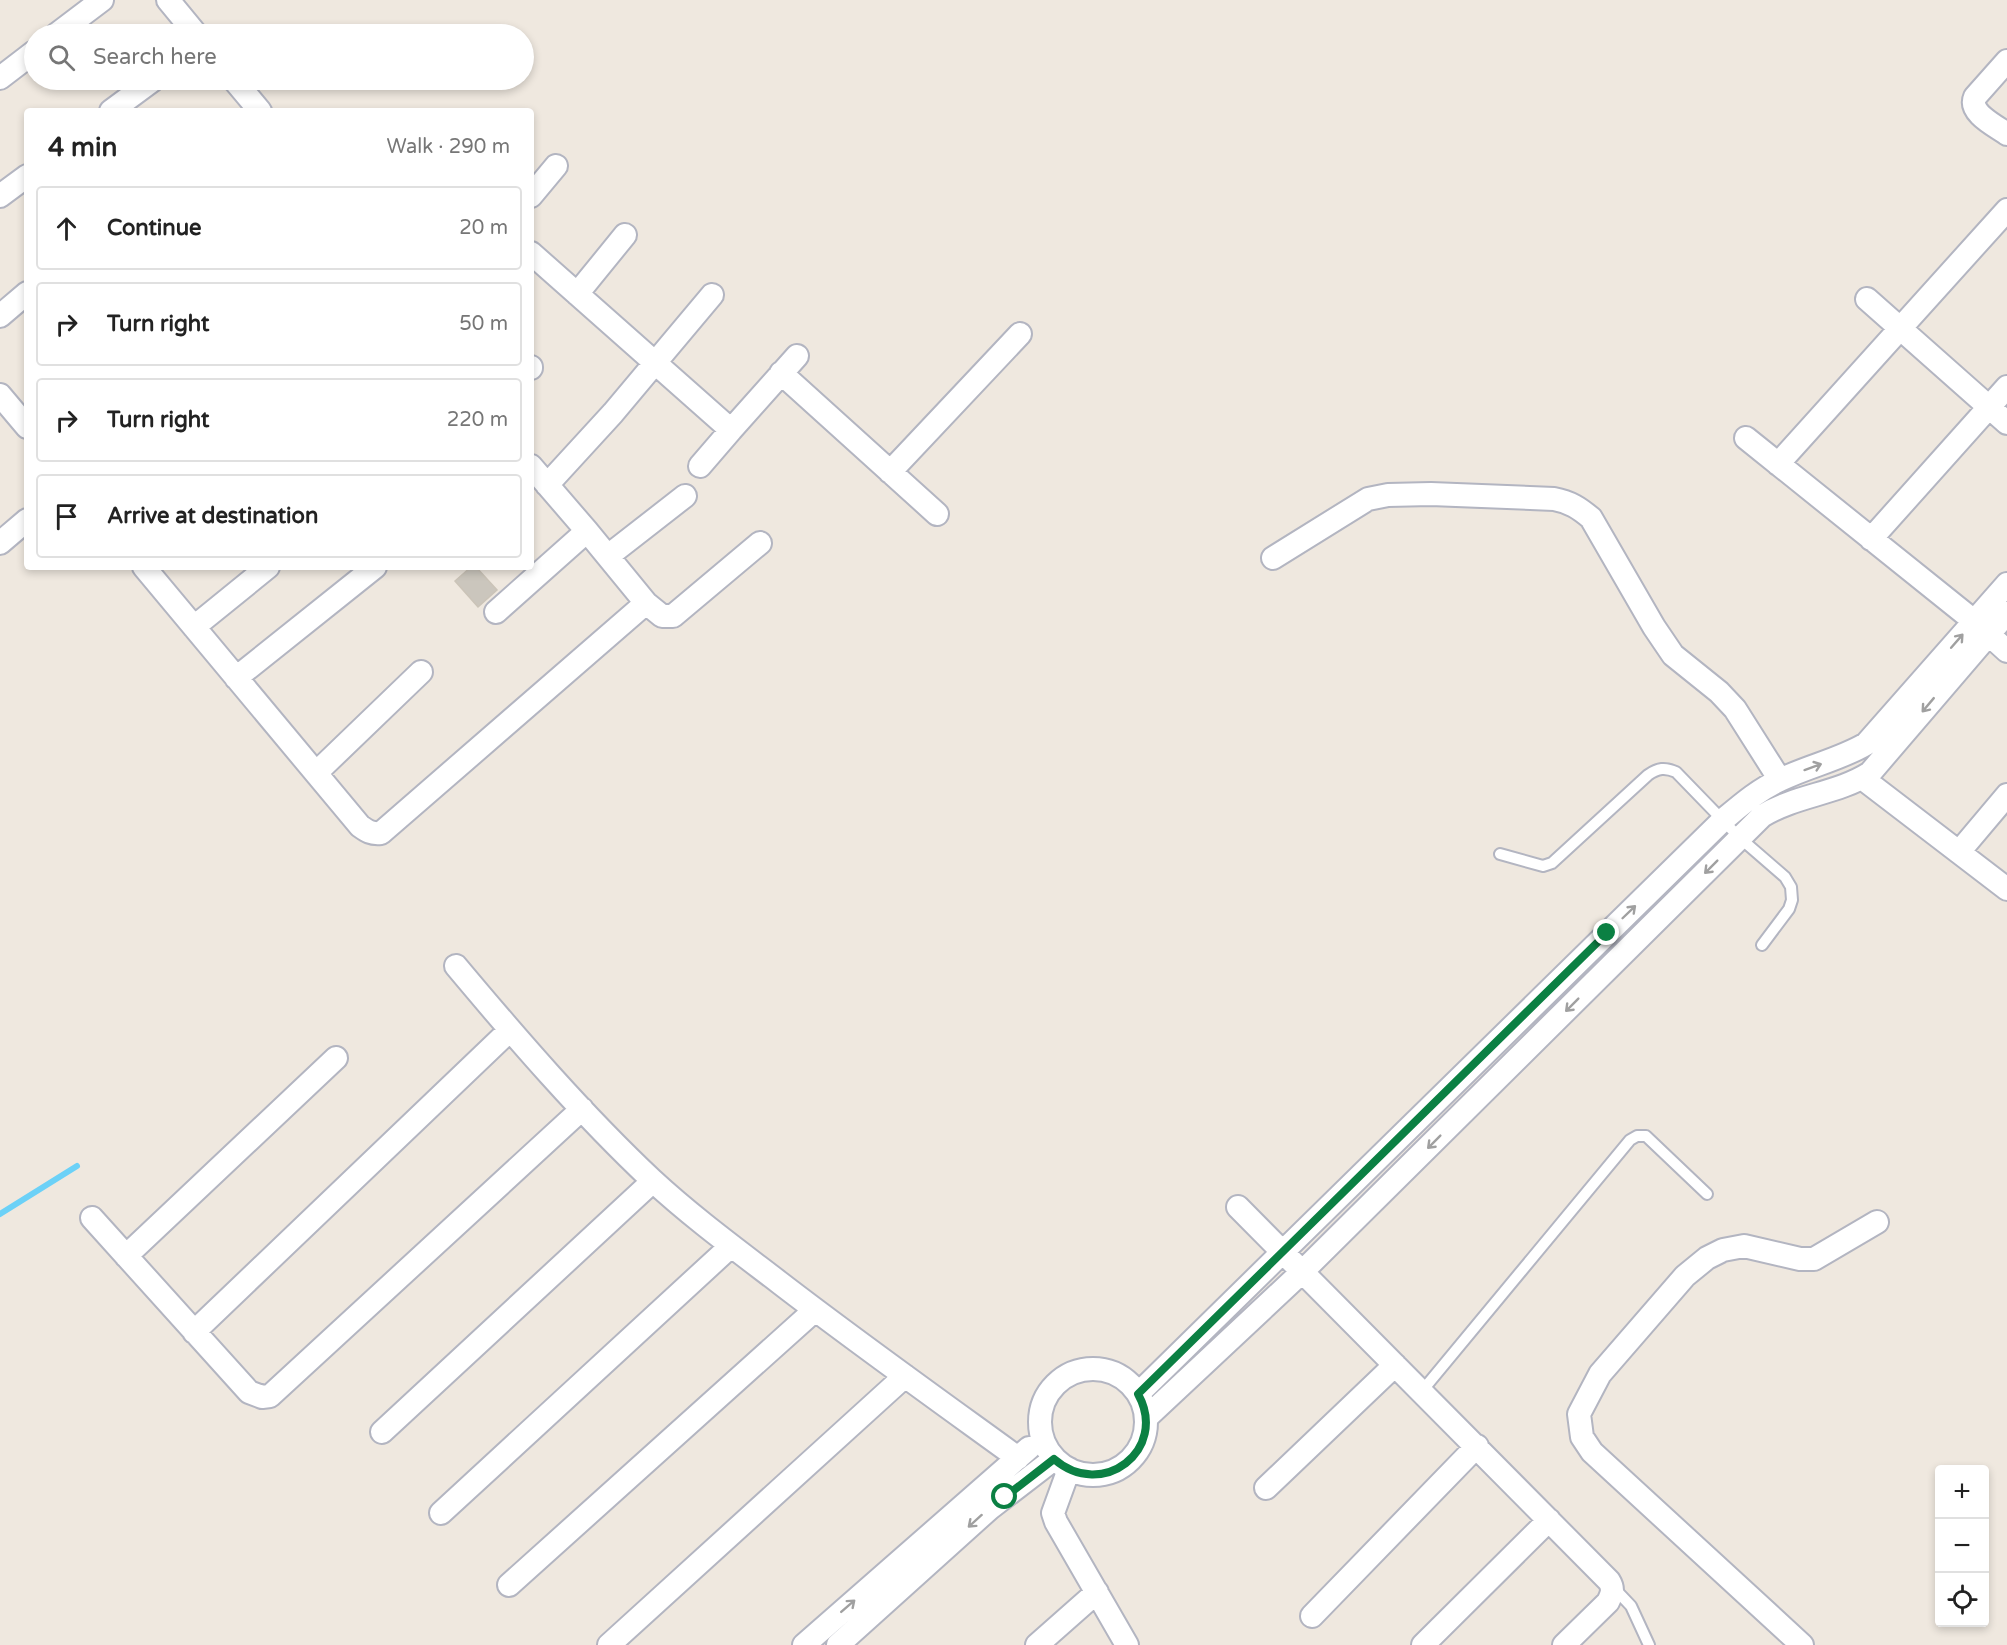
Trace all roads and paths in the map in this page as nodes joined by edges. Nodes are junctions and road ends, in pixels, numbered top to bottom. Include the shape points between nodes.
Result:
1 (102, 0) edge
2 (168, 0) edge
3 (70, 24) edge
4 (188, 24) edge
5 (24, 60) edge
6 (2007, 61) edge
7 (0, 78) edge
8 (139, 90) edge
9 (242, 90) edge
10 (115, 108) edge
11 (257, 108) edge
12 (2007, 134) edge
13 (556, 166) dead end
14 (24, 178) edge
15 (534, 192) edge
16 (0, 196) edge
17 (2007, 210) edge
18 (625, 235) dead end
19 (534, 256) edge
20 (577, 294) junction
21 (712, 295) dead end
22 (24, 296) edge
23 (1867, 299) dead end
24 (0, 316) edge
25 (1900, 328) junction
26 (1020, 334) dead end
27 (797, 356) dead end
28 (781, 373) junction
29 (2007, 387) edge
30 (3, 404) edge
31 (1989, 408) junction
32 (2007, 423) edge
33 (24, 424) edge
34 (731, 430) junction
35 (1746, 438) dead end
36 (1778, 464) junction
37 (700, 466) dead end
38 (534, 469) edge
39 (890, 472) junction
40 (548, 485) junction
41 (685, 496) dead end
42 (937, 514) dead end
43 (24, 523) edge
44 (587, 531) junction
45 (1871, 538) junction
46 (0, 543) edge
47 (760, 543) dead end
48 (608, 556) junction
49 (1273, 558) dead end
50 (146, 570) edge
51 (264, 570) edge
52 (371, 570) edge
53 (2007, 584) edge
54 (646, 603) junction
55 (496, 612) dead end
56 (2007, 613) edge
57 (194, 627) junction
58 (1981, 627) junction
59 (2007, 651) edge
60 (421, 672) dead end
61 (236, 678) junction
62 (315, 773) junction
63 (1862, 778) junction
64 (1780, 780) junction
65 (2007, 795) edge
66 (1723, 820) junction
67 (1740, 838) junction
68 (1959, 852) junction
69 (1500, 854) dead end
70 (2007, 889) edge
71 (1762, 945) dead end
72 (456, 966) dead end
73 (510, 1030) junction
74 (336, 1058) dead end
75 (582, 1109) junction
76 (653, 1181) junction
77 (1707, 1194) dead end
78 (1238, 1207) dead end
79 (92, 1218) dead end
80 (1877, 1222) dead end
81 (731, 1246) junction
82 (1283, 1252) junction
83 (126, 1256) junction
84 (1302, 1272) junction
85 (815, 1310) junction
86 (194, 1332) junction
87 (1395, 1365) junction
88 (904, 1376) junction
89 (1422, 1391) junction
90 (1138, 1394) junction
91 (1146, 1418) junction
92 (382, 1432) dead end
93 (1041, 1437) junction
94 (1477, 1446) junction
95 (1018, 1458) junction
96 (1062, 1464) junction
97 (1266, 1488) dead end
98 (441, 1513) dead end
99 (1549, 1520) junction
100 (509, 1584) dead end
101 (1613, 1587) junction
102 (1096, 1592) junction
103 (1312, 1616) dead end
104 (609, 1645) edge
105 (804, 1645) edge
106 (838, 1645) edge
107 (1037, 1645) edge
108 (1127, 1645) edge
109 (1423, 1645) edge
110 (1564, 1645) edge
111 (1649, 1645) edge
112 (1802, 1645) edge

1 - 3 street
2 - 4 street
5 - 7 street
6 - 12 street via 1973,102 1976,111
8 - 10 street
9 - 11 street
13 - 15 street
14 - 16 street
17 - 25 street
18 - 20 street
19 - 20 street
20 - 34 street
21 - 40 street
22 - 24 street
23 - 25 street
25 - 31 street
25 - 36 street
26 - 39 street
27 - 28 street
28 - 34 street
28 - 39 street
29 - 31 street
30 - 33 street
31 - 32 street
31 - 45 street
34 - 37 street
35 - 36 street
36 - 45 street
38 - 40 street
39 - 42 street
40 - 44 street
41 - 48 street
43 - 46 street
44 - 48 street
44 - 55 street
45 - 58 street
47 - 54 street via 674,616 662,616
48 - 54 street
49 - 64 street via 1368,499 1388,495 1554,499 1579,507 1591,518 1673,655 1735,709
50 - 57 street
51 - 57 street
52 - 61 street
53 - 58 street
54 - 62 street via 381,833 360,826
56 - 58 street
57 - 61 street
58 - 59 street
58 -> 63 street via 1870,773
64 -> 58 street via 1848,755 1866,744
60 - 62 street
61 - 62 street
63 - 67 street via 1778,807 1762,816
63 - 68 street
64 - 66 street via 1749,798
65 - 68 street
66 - 67 lane
66 - 69 lane via 1677,772 1657,769 1552,863 1543,866
82 -> 66 street
67 - 71 lane via 1785,877 1791,887 1789,909
67 -> 84 street
68 - 70 street
72 - 73 street
73 - 75 street
73 - 86 street
74 - 83 street
75 - 76 street
75 - 86 street via 270,1396 249,1392
76 - 81 street
76 - 92 street
77 - 89 lane via 1646,1136 1630,1140
78 - 82 street
79 - 83 street
80 - 112 street via 1814,1259 1744,1246 1707,1258 1685,1276 1600,1374 1579,1414 1582,1437 1600,1461
81 - 85 street
81 - 98 street
82 - 84 street
82 - 90 street
83 - 86 street
84 - 87 street
84 - 91 street
85 - 88 street
85 - 100 street
87 - 89 street
87 - 97 street
88 - 95 street
88 - 104 street
89 - 94 street
90 - 91 street
90 - 93 street via 1123,1378 1108,1371 1076,1372 1050,1390 1042,1404
91 - 96 street via 1145,1436 1138,1452 1111,1473 1077,1473
93 - 95 street
93 - 96 street
94 - 99 street
94 - 103 street
105 -> 95 street
96 - 102 street via 1053,1513
96 -> 106 street via 988,1509
99 - 101 street
99 - 109 street
101 - 110 street via 1608,1602
101 - 111 lane via 1631,1606
102 - 107 street
102 - 108 street

